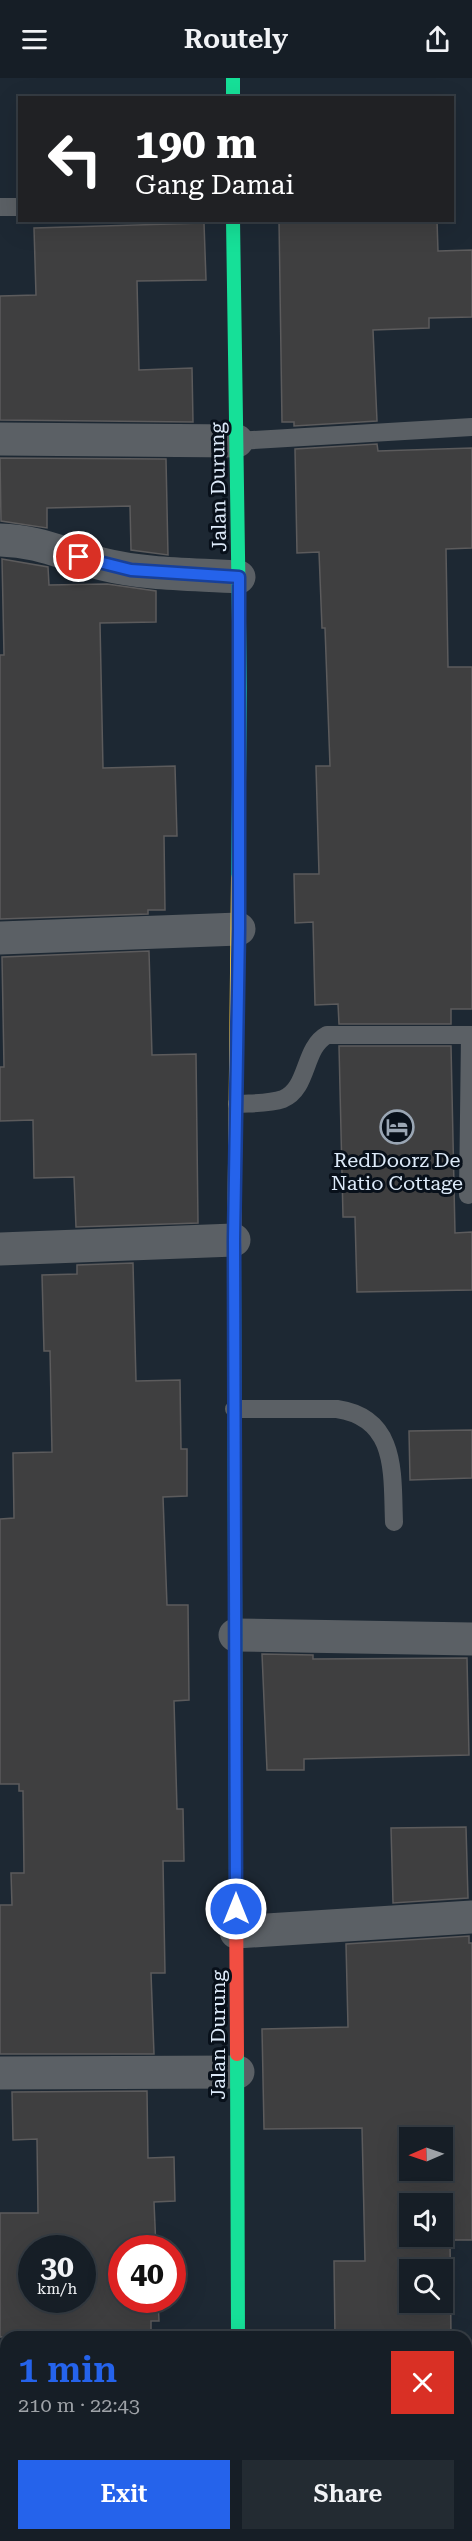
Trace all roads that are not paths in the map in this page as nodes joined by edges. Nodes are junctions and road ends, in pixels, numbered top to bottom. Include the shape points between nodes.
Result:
1 (232, 78) edge
2 (232, 96) edge
3 (0, 207) edge
4 (18, 207) edge
5 (233, 222) edge
6 (472, 427) edge
7 (0, 439) edge
8 (237, 441) junction
9 (0, 540) edge
10 (239, 577) junction
11 (239, 929) junction
12 (0, 938) edge
13 (471, 1035) edge
14 (237, 1104) junction
15 (468, 1195) dead end
16 (234, 1240) junction
17 (0, 1249) edge
18 (234, 1409) junction
19 (394, 1522) dead end
20 (235, 1635) junction
21 (472, 1639) edge
22 (472, 1917) edge
23 (237, 1932) junction
24 (238, 2072) junction
25 (0, 2073) edge
26 (238, 2331) edge

1 - 2 street
3 - 4 lane
5 - 8 street, Jalan Durung
6 - 8 lane
7 - 8 street
8 - 10 street, Jalan Durung
9 - 10 street via 42,544 131,570
10 - 11 street, Jalan Durung
11 - 12 street
11 - 14 street, Jalan Durung
13 - 14 lane via 327,1035 316,1044 290,1095 274,1101
13 - 15 lane
14 - 16 street, Jalan Durung
16 - 17 street
16 - 18 street, Jalan Durung
18 - 19 lane via 337,1409 367,1418 389,1453
18 - 20 street, Jalan Durung
20 - 21 street
20 - 23 street, Jalan Durung
22 - 23 street
23 - 24 street, Jalan Durung
24 - 25 street
24 - 26 street, Jalan Durung

